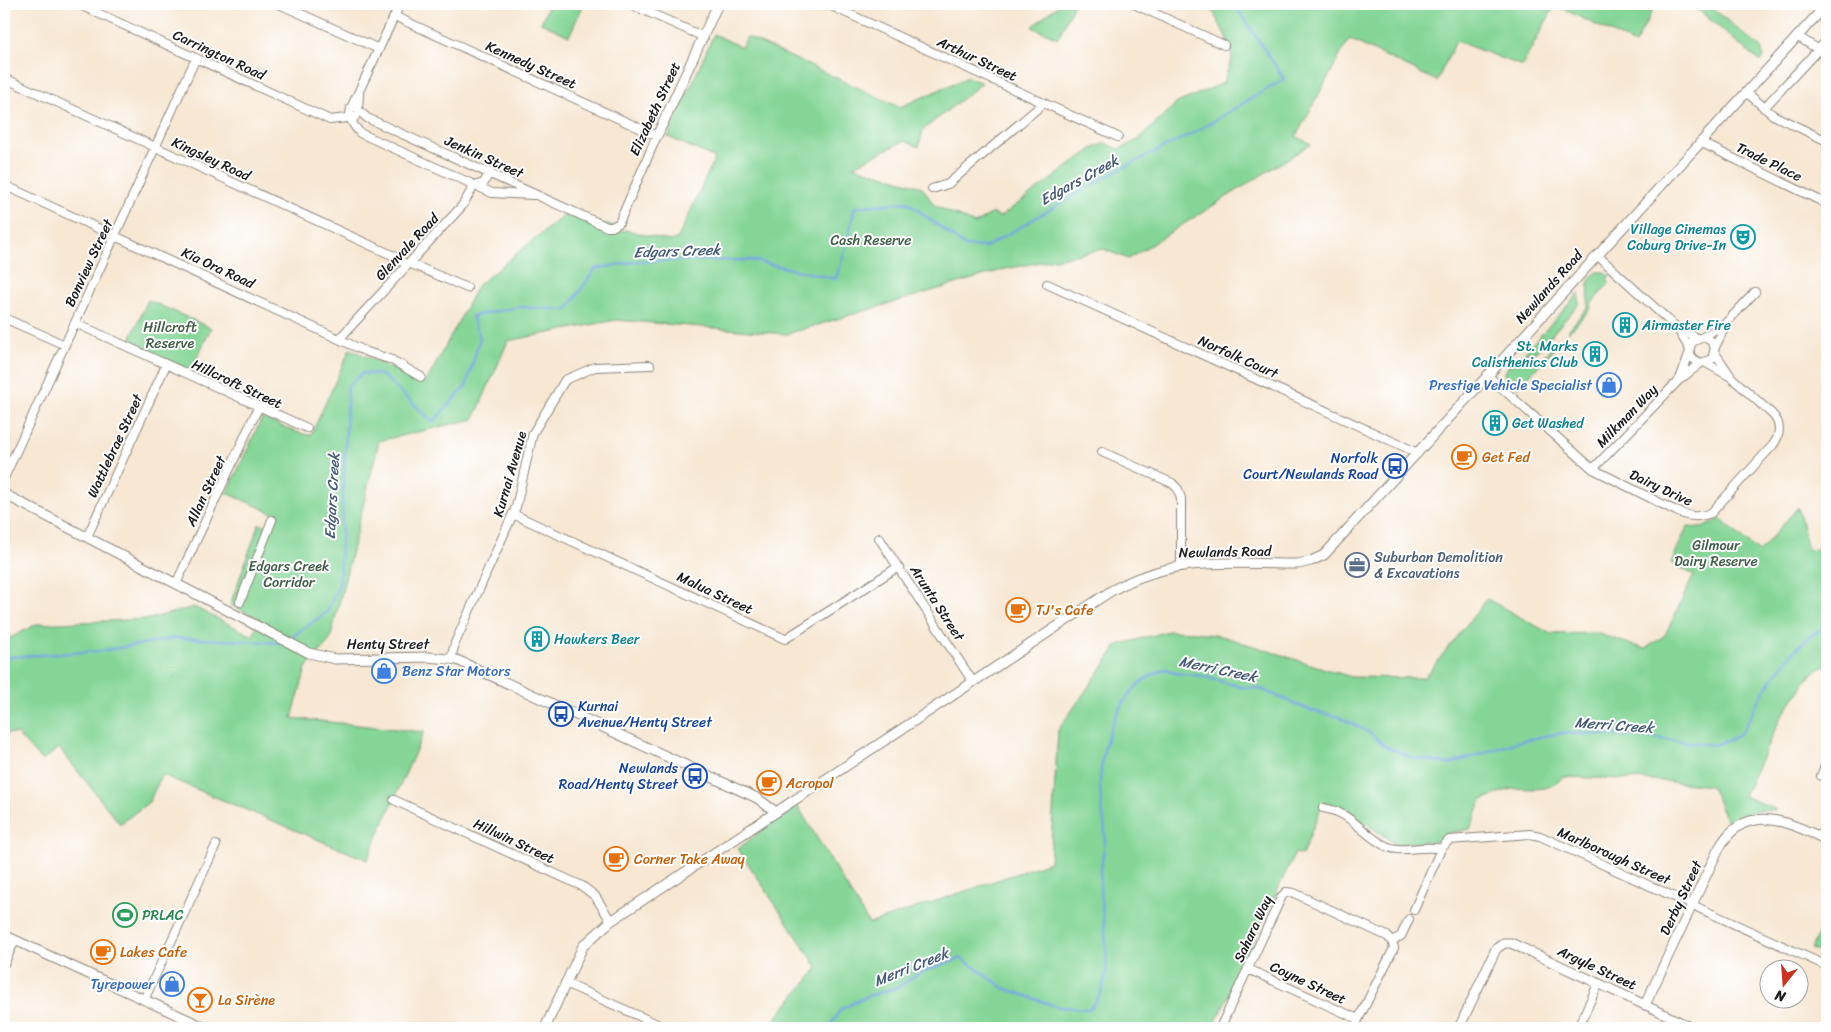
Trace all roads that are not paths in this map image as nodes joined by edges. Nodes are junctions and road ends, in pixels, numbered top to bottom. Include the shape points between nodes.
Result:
1 (78, 4) edge
2 (279, 4) edge
3 (400, 4) edge
4 (630, 4) edge
5 (718, 4) edge
6 (827, 4) edge
7 (1134, 4) edge
8 (1827, 4) edge
9 (394, 16) junction
10 (1798, 36) junction
11 (704, 37) junction
12 (1827, 40) edge
13 (1224, 45) dead end
14 (379, 49) junction
15 (1818, 50) junction
16 (1827, 55) edge
17 (196, 58) junction
18 (4, 78) edge
19 (1746, 92) junction
20 (360, 93) junction
21 (1044, 104) junction
22 (1764, 108) junction
23 (350, 118) junction
24 (368, 119) junction
25 (363, 135) junction
26 (657, 136) junction
27 (1118, 137) dead end
28 (1827, 141) edge
29 (1700, 142) junction
30 (156, 147) junction
31 (490, 172) junction
32 (4, 184) edge
33 (474, 186) junction
34 (932, 189) dead end
35 (537, 195) junction
36 (1827, 204) edge
37 (616, 226) joint
38 (115, 235) junction
39 (1597, 255) junction
40 (408, 264) junction
41 (1048, 284) dead end
42 (467, 288) dead end
43 (1755, 292) dead end
44 (4, 318) edge
45 (1728, 322) junction
46 (75, 323) junction
47 (1677, 328) junction
48 (340, 338) junction
49 (1700, 338) junction
50 (65, 345) junction
51 (1715, 350) junction
52 (1689, 351) junction
53 (1704, 363) junction
54 (166, 365) junction
55 (650, 365) dead end
56 (1487, 375) junction
57 (420, 377) dead end
58 (1731, 377) junction
59 (1680, 380) junction
60 (258, 408) junction
61 (307, 428) dead end
62 (1102, 452) dead end
63 (1418, 453) junction
64 (1593, 469) junction
65 (4, 478) edge
66 (4, 494) edge
67 (513, 514) junction
68 (272, 520) dead end
69 (87, 537) junction
70 (880, 538) dead end
71 (1181, 565) junction
72 (898, 567) junction
73 (176, 584) junction
74 (240, 602) dead end
75 (451, 659) junction
76 (973, 682) junction
77 (1827, 761) edge
78 (1821, 776) dead end
79 (394, 800) dead end
80 (1323, 808) dead end
81 (776, 812) junction
82 (1827, 840) edge
83 (216, 845) dead end
84 (1441, 849) junction
85 (1693, 904) junction
86 (1414, 910) dead end
87 (1409, 919) dead end
88 (611, 921) junction
89 (4, 935) edge
90 (14, 941) junction
91 (1392, 941) junction
92 (4, 963) edge
93 (1827, 966) edge
94 (1248, 969) junction
95 (565, 983) junction
96 (1598, 984) junction
97 (144, 1000) junction
98 (1645, 1005) junction
99 (1358, 1019) junction
100 (1690, 1027) edge
101 (206, 1028) edge
102 (544, 1028) edge
103 (666, 1028) edge
104 (1220, 1028) edge
105 (1354, 1028) edge
106 (1459, 1028) edge
107 (1578, 1028) edge

1 - 17 street, Carrington Road
2 - 14 street
3 - 9 street
4 - 11 street
5 - 11 street, Elizabeth Street
6 - 21 street, Arthur Street
7 - 13 street
8 - 10 street, Newlands Road
9 - 14 street
9 - 26 street, Kennedy Street
10 - 15 street
10 - 19 street, Newlands Road
11 - 26 street, Elizabeth Street
12 - 15 street
14 - 20 street
15 - 16 street
15 - 22 street
17 - 23 street, Carrington Road via 330,120
17 - 30 street, Bonview Street
18 - 30 street, Kingsley Road
19 - 22 street
19 - 29 street, Newlands Road
20 - 23 street via 351,108
20 - 24 street via 358,110
21 - 27 street, Arthur Street
21 - 34 street via 948,184
22 - 28 street
23 - 24 street, Carrington Road
23 - 25 street
24 - 25 street
24 - 31 street, Jenkin Street
25 - 33 street
26 - 37 street, Elizabeth Street
29 - 36 street, Trade Place
29 - 39 street, Newlands Road
30 - 38 street, Bonview Street
30 - 40 street, Kingsley Road
31 - 33 street, Glenvale Road via 484,182
31 - 35 street, Jenkin Street
32 - 38 street, Kia Ora Road
33 - 35 street via 492,193
33 - 40 street, Glenvale Road via 462,206
35 - 37 street, Jenkin Street via 607,227
38 - 46 street, Bonview Street
38 - 48 street, Kia Ora Road
39 - 47 street
39 - 56 street, Newlands Road
40 - 42 street, Kingsley Road
40 - 48 street, Glenvale Road
41 - 63 street, Norfolk Court
43 - 45 street
44 - 50 street
45 - 49 street
45 - 51 street
46 - 50 street, Bonview Street
46 - 54 street, Hillcroft Street
47 - 49 street
47 - 52 street
48 - 57 street, Kia Ora Road via 392,360
49 - 51 street via 1710,340
49 - 52 street via 1692,342
50 - 65 street, Bonview Street
51 - 53 street via 1712,359
51 - 58 street, Dairy Drive
52 - 53 street via 1694,361
52 - 59 street, Milkman Way
53 - 58 street, Dairy Drive
53 - 59 street, Milkman Way
54 - 60 street, Hillcroft Street
54 - 69 street, Wattlebrae Street
55 - 67 street, Kurnai Avenue via 595,367 565,380 533,433
56 - 63 street, Newlands Road
56 - 64 street, Dairy Drive
58 - 64 street, Dairy Drive via 1777,420 1779,431 1773,444 1712,513 1699,517 1685,515
59 - 64 street, Milkman Way
60 - 61 street, Hillcroft Street
60 - 73 street, Allan Street
62 - 71 street via 1172,483 1178,489 1181,499
63 - 71 street, Newlands Road via 1324,555 1311,562
66 - 69 street, Henty Street
67 - 72 street, Malua Street via 785,639
67 - 75 street, Kurnai Avenue via 454,643
68 - 74 street
69 - 73 street, Henty Street
70 - 72 street, Arunta Street
71 - 76 street, Newlands Road via 1143,574 1127,582
72 - 76 street, Arunta Street
73 - 75 street, Henty Street via 309,653 335,659
75 - 81 street, Henty Street via 757,798
76 - 81 street, Newlands Road
77 - 78 street
79 - 88 street, Hillwin Street via 582,886 592,892
80 - 84 street via 1342,813 1387,847 1428,846
81 - 88 street, Newlands Road
82 - 85 street, Derby Street via 1777,819 1759,819 1734,829 1721,845
83 - 97 street
84 - 85 street, Marlborough Street via 1453,839 1535,835
84 - 86 street
85 - 93 street, Marlborough Street
85 - 98 street, Derby Street
87 - 91 street via 1401,936
88 - 95 street, Newlands Road via 583,946
89 - 90 street
90 - 92 street
90 - 97 street
91 - 94 street, Sahara Way via 1286,892
91 - 99 street via 1394,948
94 - 99 street, Coyne Street
94 - 104 street, Sahara Way
95 - 102 street, Newlands Road
95 - 103 street
96 - 98 street, Argyle Street
96 - 106 street, Argyle Street via 1511,943 1500,944
96 - 107 street
97 - 101 street
98 - 100 street, Argyle Street
99 - 105 street

